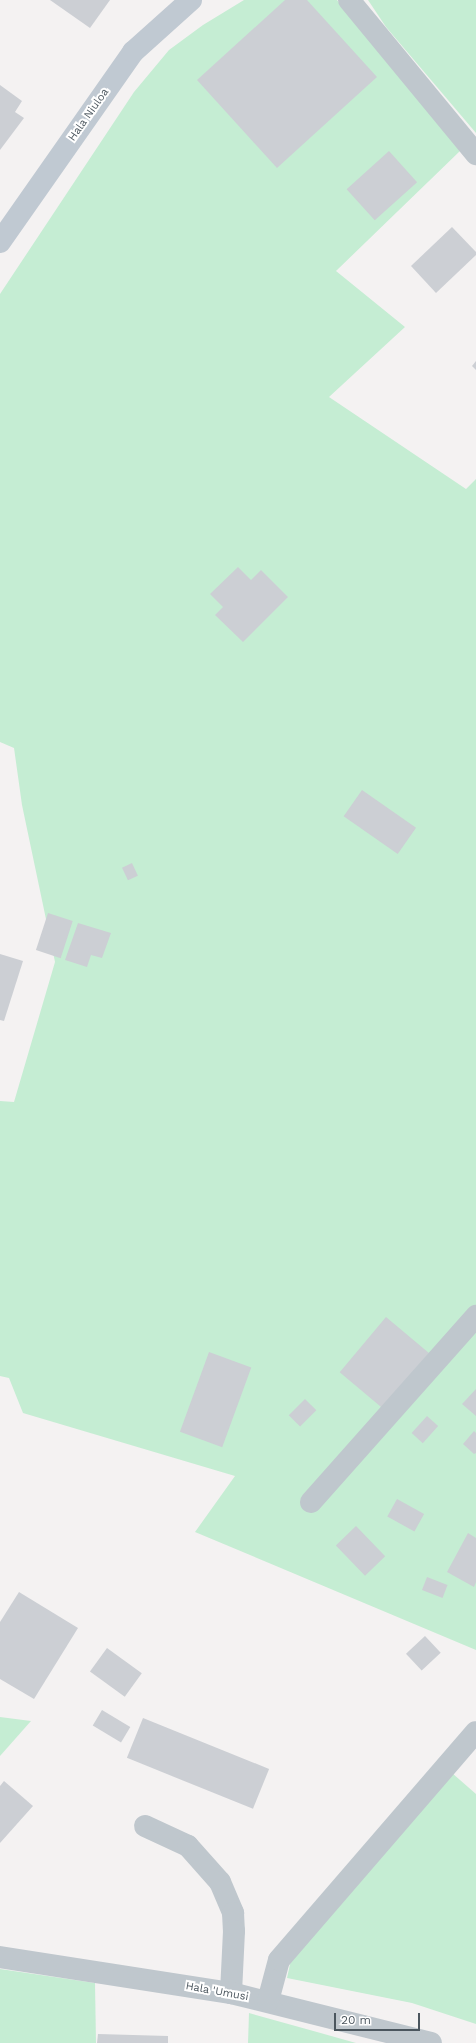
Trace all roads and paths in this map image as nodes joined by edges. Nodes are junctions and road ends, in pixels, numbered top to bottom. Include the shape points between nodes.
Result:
1 (191, 0) edge
2 (350, 0) edge
3 (476, 154) edge
4 (0, 242) edge
5 (476, 1316) edge
6 (311, 1502) dead end
7 (476, 1732) edge
8 (145, 1826) dead end
9 (0, 1957) edge
10 (232, 1993) junction
11 (268, 2001) junction
12 (431, 2043) edge

1 - 4 street, Hala Niuloa via 133,52
2 - 3 street
5 - 6 street
7 - 11 street via 279,1960
8 - 10 street via 188,1846 220,1882 233,1913
9 - 10 street, Hala 'Umusi
10 - 11 street, Hala 'Umusi
11 - 12 street, Hala 'Umusi

